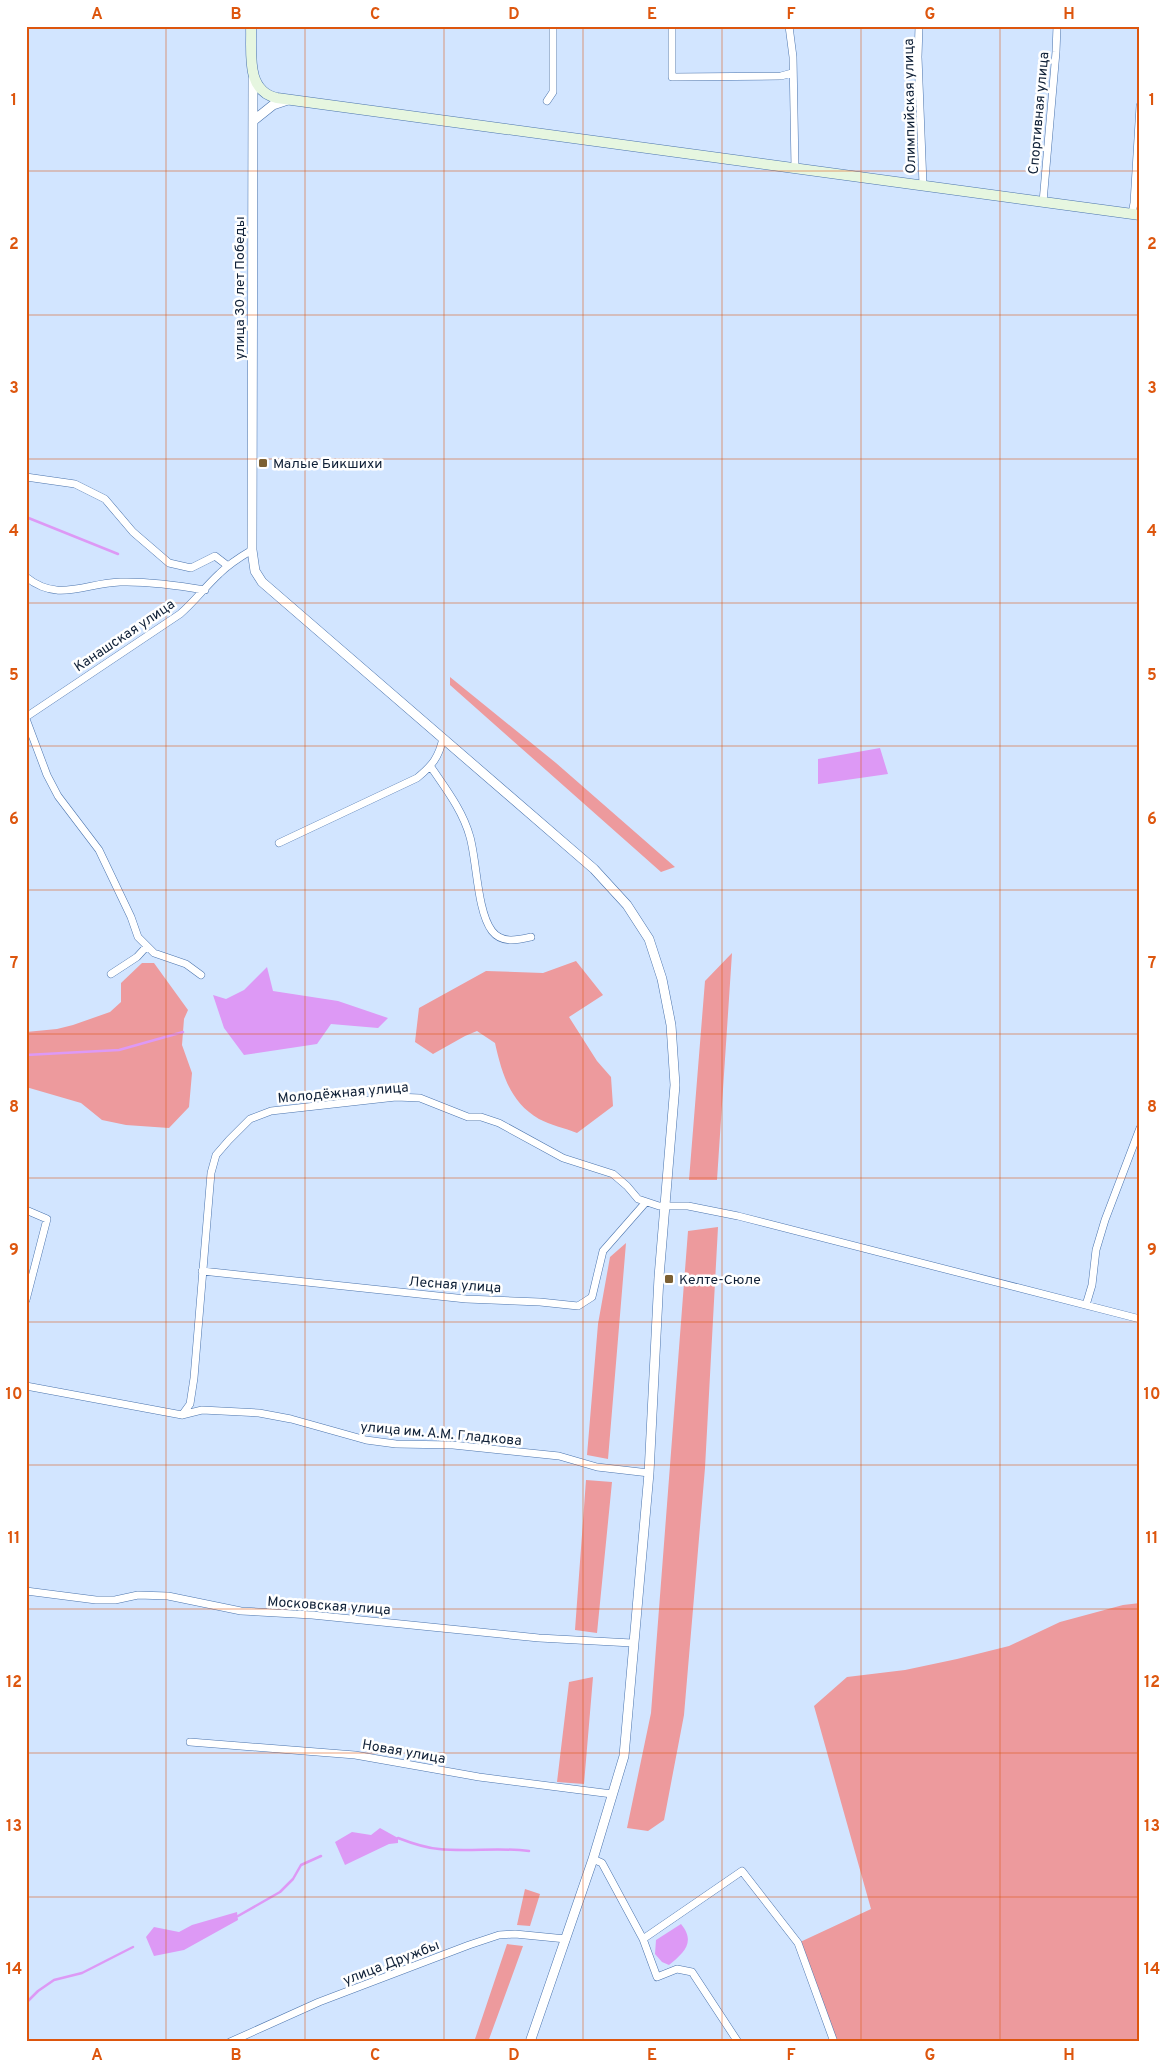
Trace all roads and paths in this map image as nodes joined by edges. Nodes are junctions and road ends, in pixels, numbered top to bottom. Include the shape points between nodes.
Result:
1 (251, 26) edge
2 (552, 26) edge
3 (672, 26) edge
4 (789, 26) edge
5 (920, 26) edge
6 (1057, 26) edge
7 (792, 73) junction
8 (253, 78) junction
9 (290, 100) junction
10 (547, 102) dead end
11 (1140, 106) edge
12 (253, 121) junction
13 (795, 168) junction
14 (923, 185) junction
15 (1043, 202) junction
16 (1136, 214) edge
17 (26, 477) edge
18 (252, 550) junction
19 (228, 566) junction
20 (26, 577) edge
21 (205, 590) junction
22 (26, 718) edge
23 (443, 738) junction
24 (431, 767) junction
25 (279, 843) dead end
26 (531, 936) dead end
27 (147, 946) junction
28 (111, 974) dead end
29 (201, 974) dead end
30 (1140, 1128) edge
31 (646, 1202) junction
32 (666, 1205) junction
33 (26, 1210) edge
34 (202, 1271) junction
35 (26, 1300) edge
36 (1086, 1305) junction
37 (1140, 1319) edge
38 (26, 1386) edge
39 (182, 1415) junction
40 (649, 1473) junction
41 (26, 1591) edge
42 (632, 1644) junction
43 (190, 1742) dead end
44 (612, 1794) junction
45 (593, 1859) junction
46 (566, 1939) junction
47 (643, 1939) junction
48 (230, 2042) edge
49 (530, 2042) edge
50 (738, 2042) edge
51 (834, 2042) edge

1 - 8 main road, улица 30 лет Победы
2 - 10 street via 553,92
3 - 7 street via 672,77 781,76
4 - 7 street
5 - 14 street, Олимпийская улица via 918,57
6 - 15 street, Спортивная улица
7 - 13 street
8 - 9 main road via 268,96
8 - 12 street, улица 30 лет Победы
9 - 12 street via 272,105
9 - 13 main road
11 - 16 street
12 - 18 street, улица 30 лет Победы
13 - 14 main road
14 - 15 main road
15 - 16 main road
17 - 19 street via 75,484 105,499 132,532 168,563 191,568 214,556
18 - 19 street, Канашская улица
18 - 23 street, улица 30 лет Победы via 255,571 262,582
19 - 21 street, Канашская улица
20 - 21 street via 44,588 67,592 118,582 164,582
21 - 22 street, Канашская улица via 180,614
22 - 27 street via 58,796 100,850 138,937
23 - 24 street via 440,753
23 - 32 street, улица 30 лет Победы via 594,869 627,905 649,939 671,1025 675,1085
24 - 25 street via 417,778
24 - 26 street via 458,806 466,825 482,906 492,931 500,938 514,941
27 - 28 street via 137,957
27 - 29 street via 154,953 186,964
30 - 36 street via 1105,1220
31 - 32 street, Молодёжная улица
31 - 34 street, Лесная улица via 603,1252 592,1297 578,1306 466,1299
31 - 34 street, Молодёжная улица via 638,1199 613,1174 563,1158 499,1124 481,1117 468,1117 420,1098 396,1097 271,1111 250,1119 216,1155 211,1172
32 - 36 street, Молодёжная улица via 738,1216
32 - 40 street, улица 30 лет Победы
33 - 35 street via 48,1218
34 - 39 street, Молодёжная улица via 190,1404
36 - 37 street, Молодёжная улица
38 - 39 street, улица им. А.М. Гладкова
39 - 40 street, улица им. А.М. Гладкова via 202,1410 259,1413 366,1440 559,1456 597,1467
40 - 42 street, улица 30 лет Победы
41 - 42 street, Московская улица via 96,1600 138,1595 168,1596 241,1611
42 - 44 street, улица 30 лет Победы via 624,1756
43 - 44 street, Новая улица via 355,1755 479,1777
44 - 45 street, улица 30 лет Победы
45 - 46 street, улица 30 лет Победы
45 - 47 street via 602,1863
46 - 48 street, улица Дружбы via 515,1934 469,1944 319,2002
46 - 49 street, улица 30 лет Победы
47 - 50 street via 657,1977 677,1969 692,1972
47 - 51 street via 742,1871 798,1944

